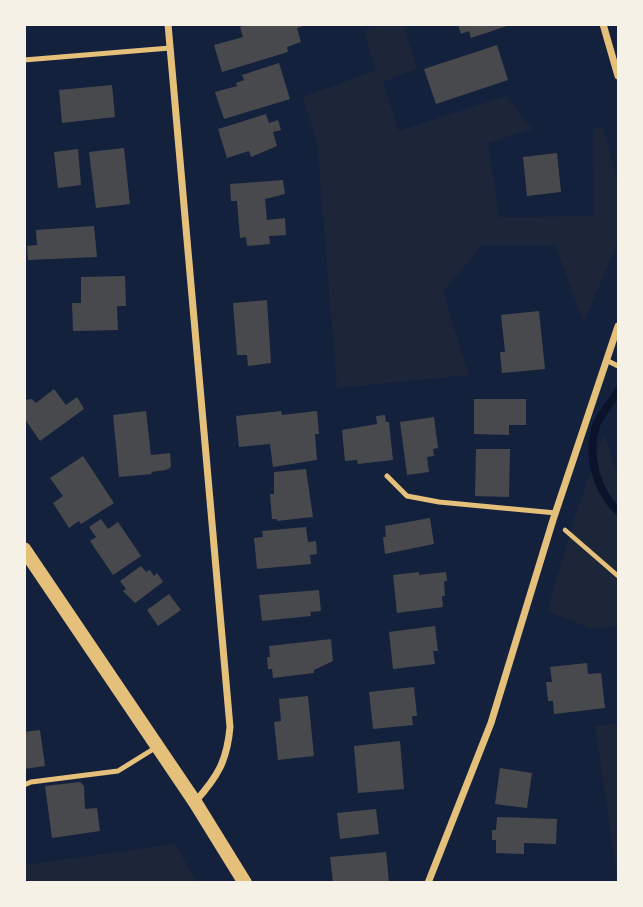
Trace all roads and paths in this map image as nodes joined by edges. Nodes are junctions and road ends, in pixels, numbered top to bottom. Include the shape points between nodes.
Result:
1 (168, 24) edge
2 (603, 24) edge
3 (170, 48) junction
4 (24, 60) edge
5 (618, 76) edge
6 (618, 326) edge
7 (608, 361) junction
8 (618, 366) edge
9 (387, 476) dead end
10 (555, 517) junction
11 (24, 549) edge
12 (618, 576) edge
13 (158, 746) junction
14 (24, 785) edge
15 (195, 802) junction
16 (245, 883) edge
17 (428, 883) edge

1 - 3 street
2 - 5 street
3 - 4 lane
3 - 15 street via 230,727 224,762
6 - 7 street
7 - 8 lane
7 - 10 street
9 - 10 lane via 407,496
10 - 12 path
10 - 17 street via 491,723
11 - 13 main road
13 - 14 lane via 118,771
13 - 15 main road
15 - 16 main road

